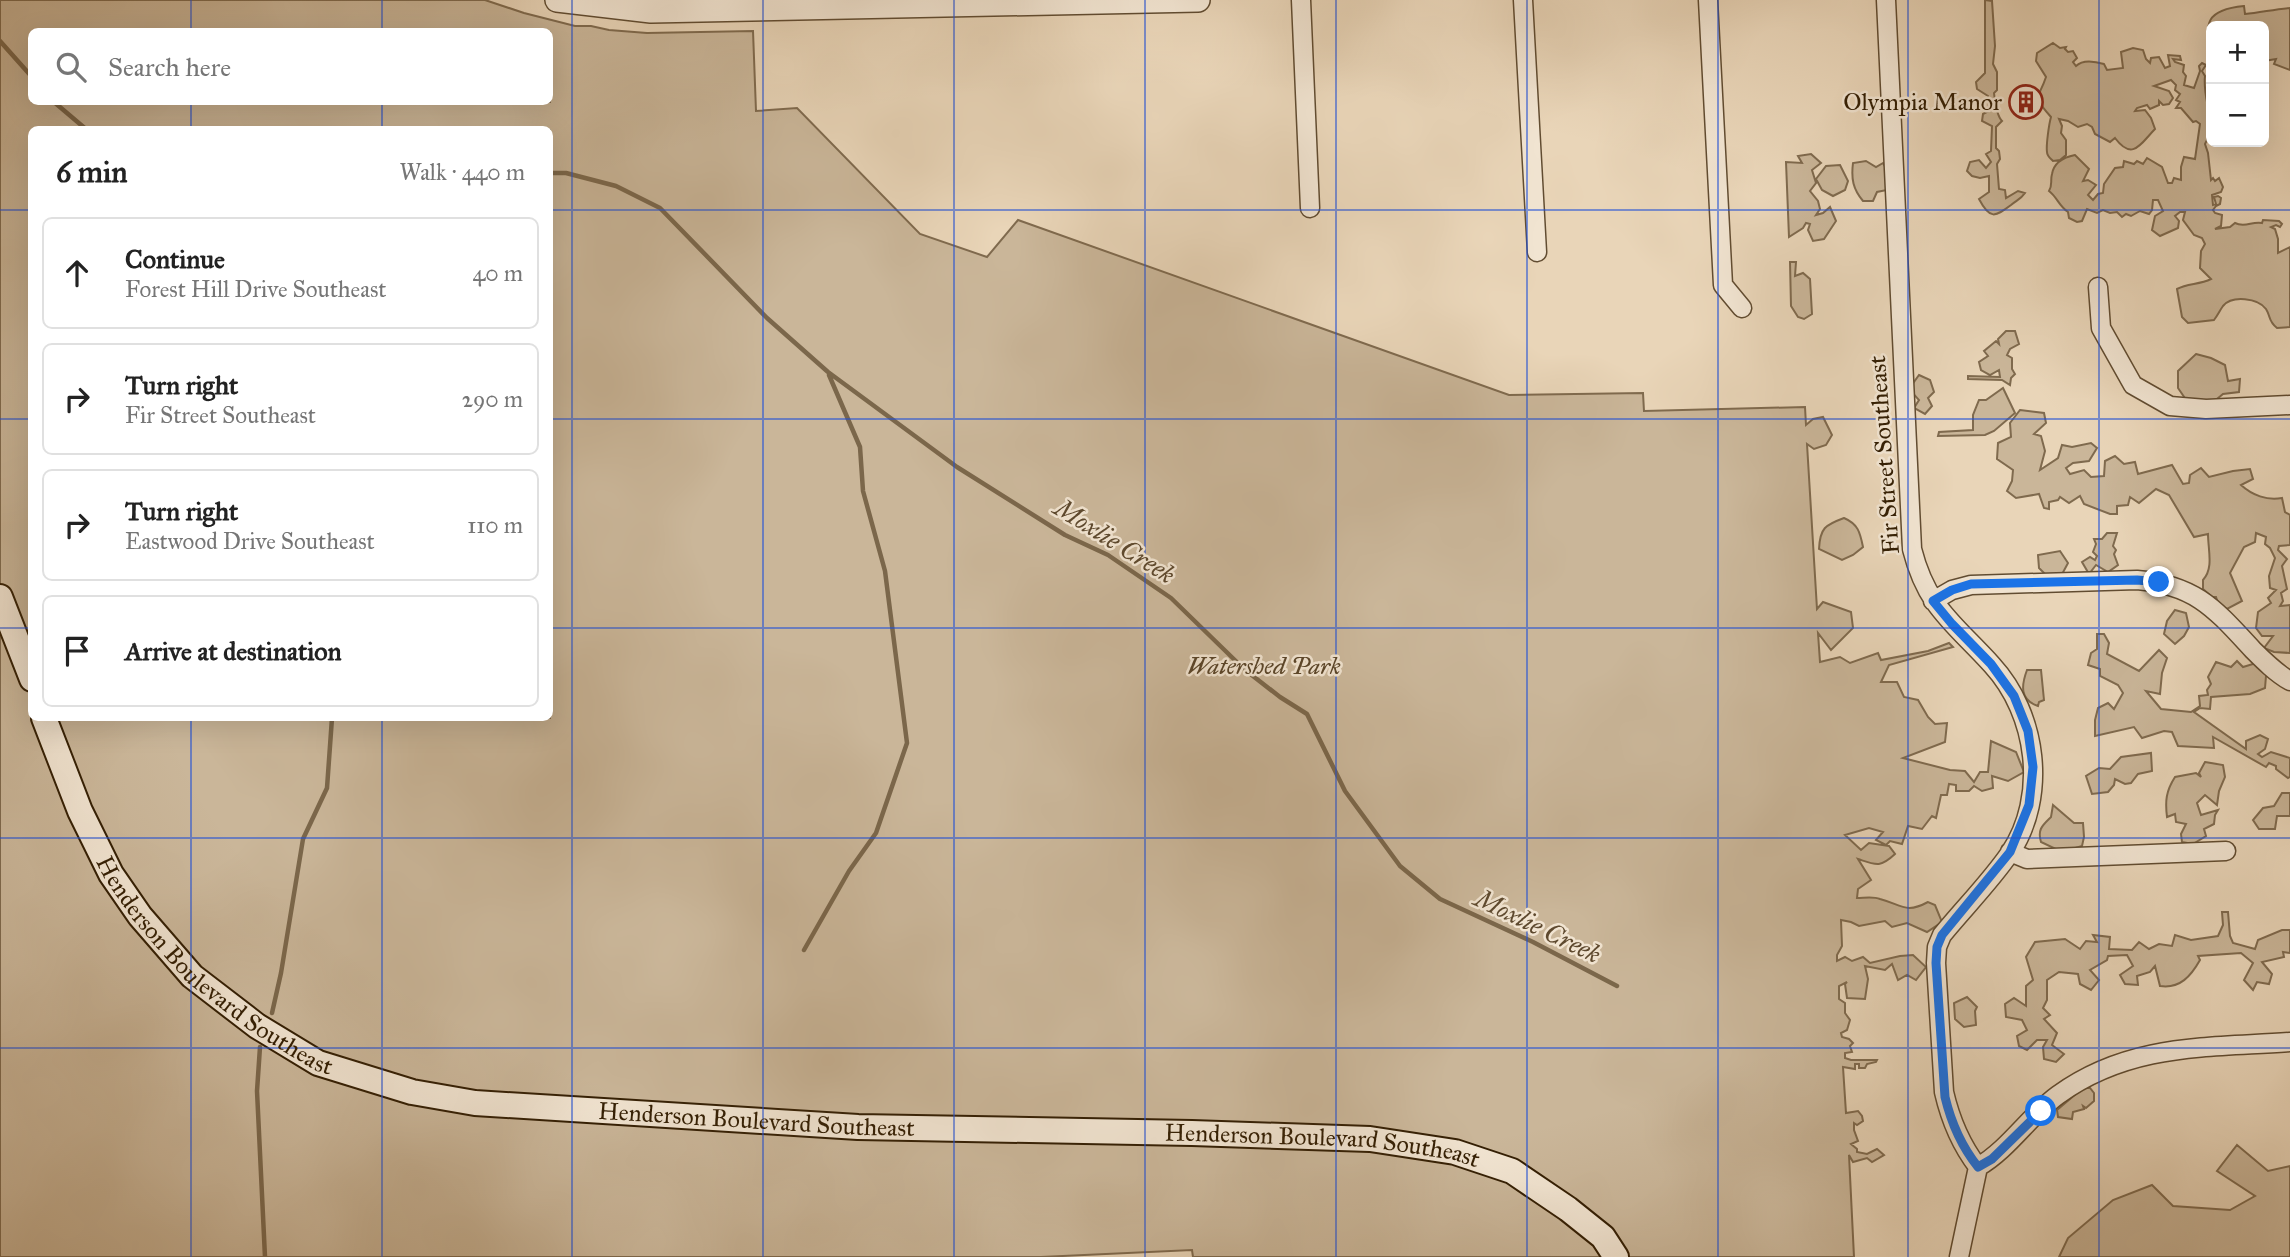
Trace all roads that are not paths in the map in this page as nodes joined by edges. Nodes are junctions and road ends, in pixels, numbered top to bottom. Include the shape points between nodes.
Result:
1 (557, 0) edge
2 (1198, 0) edge
3 (1301, 0) edge
4 (1523, 0) edge
5 (1708, 0) edge
6 (1886, 0) edge
7 (1042, 2) edge
8 (714, 5) edge
9 (1310, 208) dead end
10 (1537, 251) dead end
11 (2098, 287) dead end
12 (1742, 308) dead end
13 (2290, 405) edge
14 (0, 597) edge
15 (1933, 601) junction
16 (28, 669) edge
17 (2290, 681) edge
18 (45, 721) edge
19 (2226, 851) dead end
20 (2010, 852) junction
21 (2290, 1041) edge
22 (1978, 1167) junction
23 (1616, 1257) edge
24 (1959, 1257) edge

1 - 8 street via 651,12
2 - 7 street
3 - 9 street
4 - 10 street
5 - 12 street via 1723,285
6 - 15 street, Fir Street Southeast via 1912,549 1917,571
7 - 8 street
11 - 13 street via 2101,328 2133,386 2170,406
14 - 16 main road
15 - 17 street via 1971,584 2159,582 2197,596
15 - 20 street, Fir Street Southeast via 2000,674 2028,731 2032,788
18 - 23 main road, Henderson Boulevard Southeast via 80,811 111,874 140,916 192,976 257,1026 318,1063 412,1092 475,1103 858,1127 1370,1139 1431,1148 1512,1171 1603,1237
19 - 20 street via 2027,859
20 - 22 street, Fir Street Southeast via 1937,947 1944,1092 1967,1153
21 - 22 street via 2149,1053 2100,1070 2057,1096
22 - 24 street

